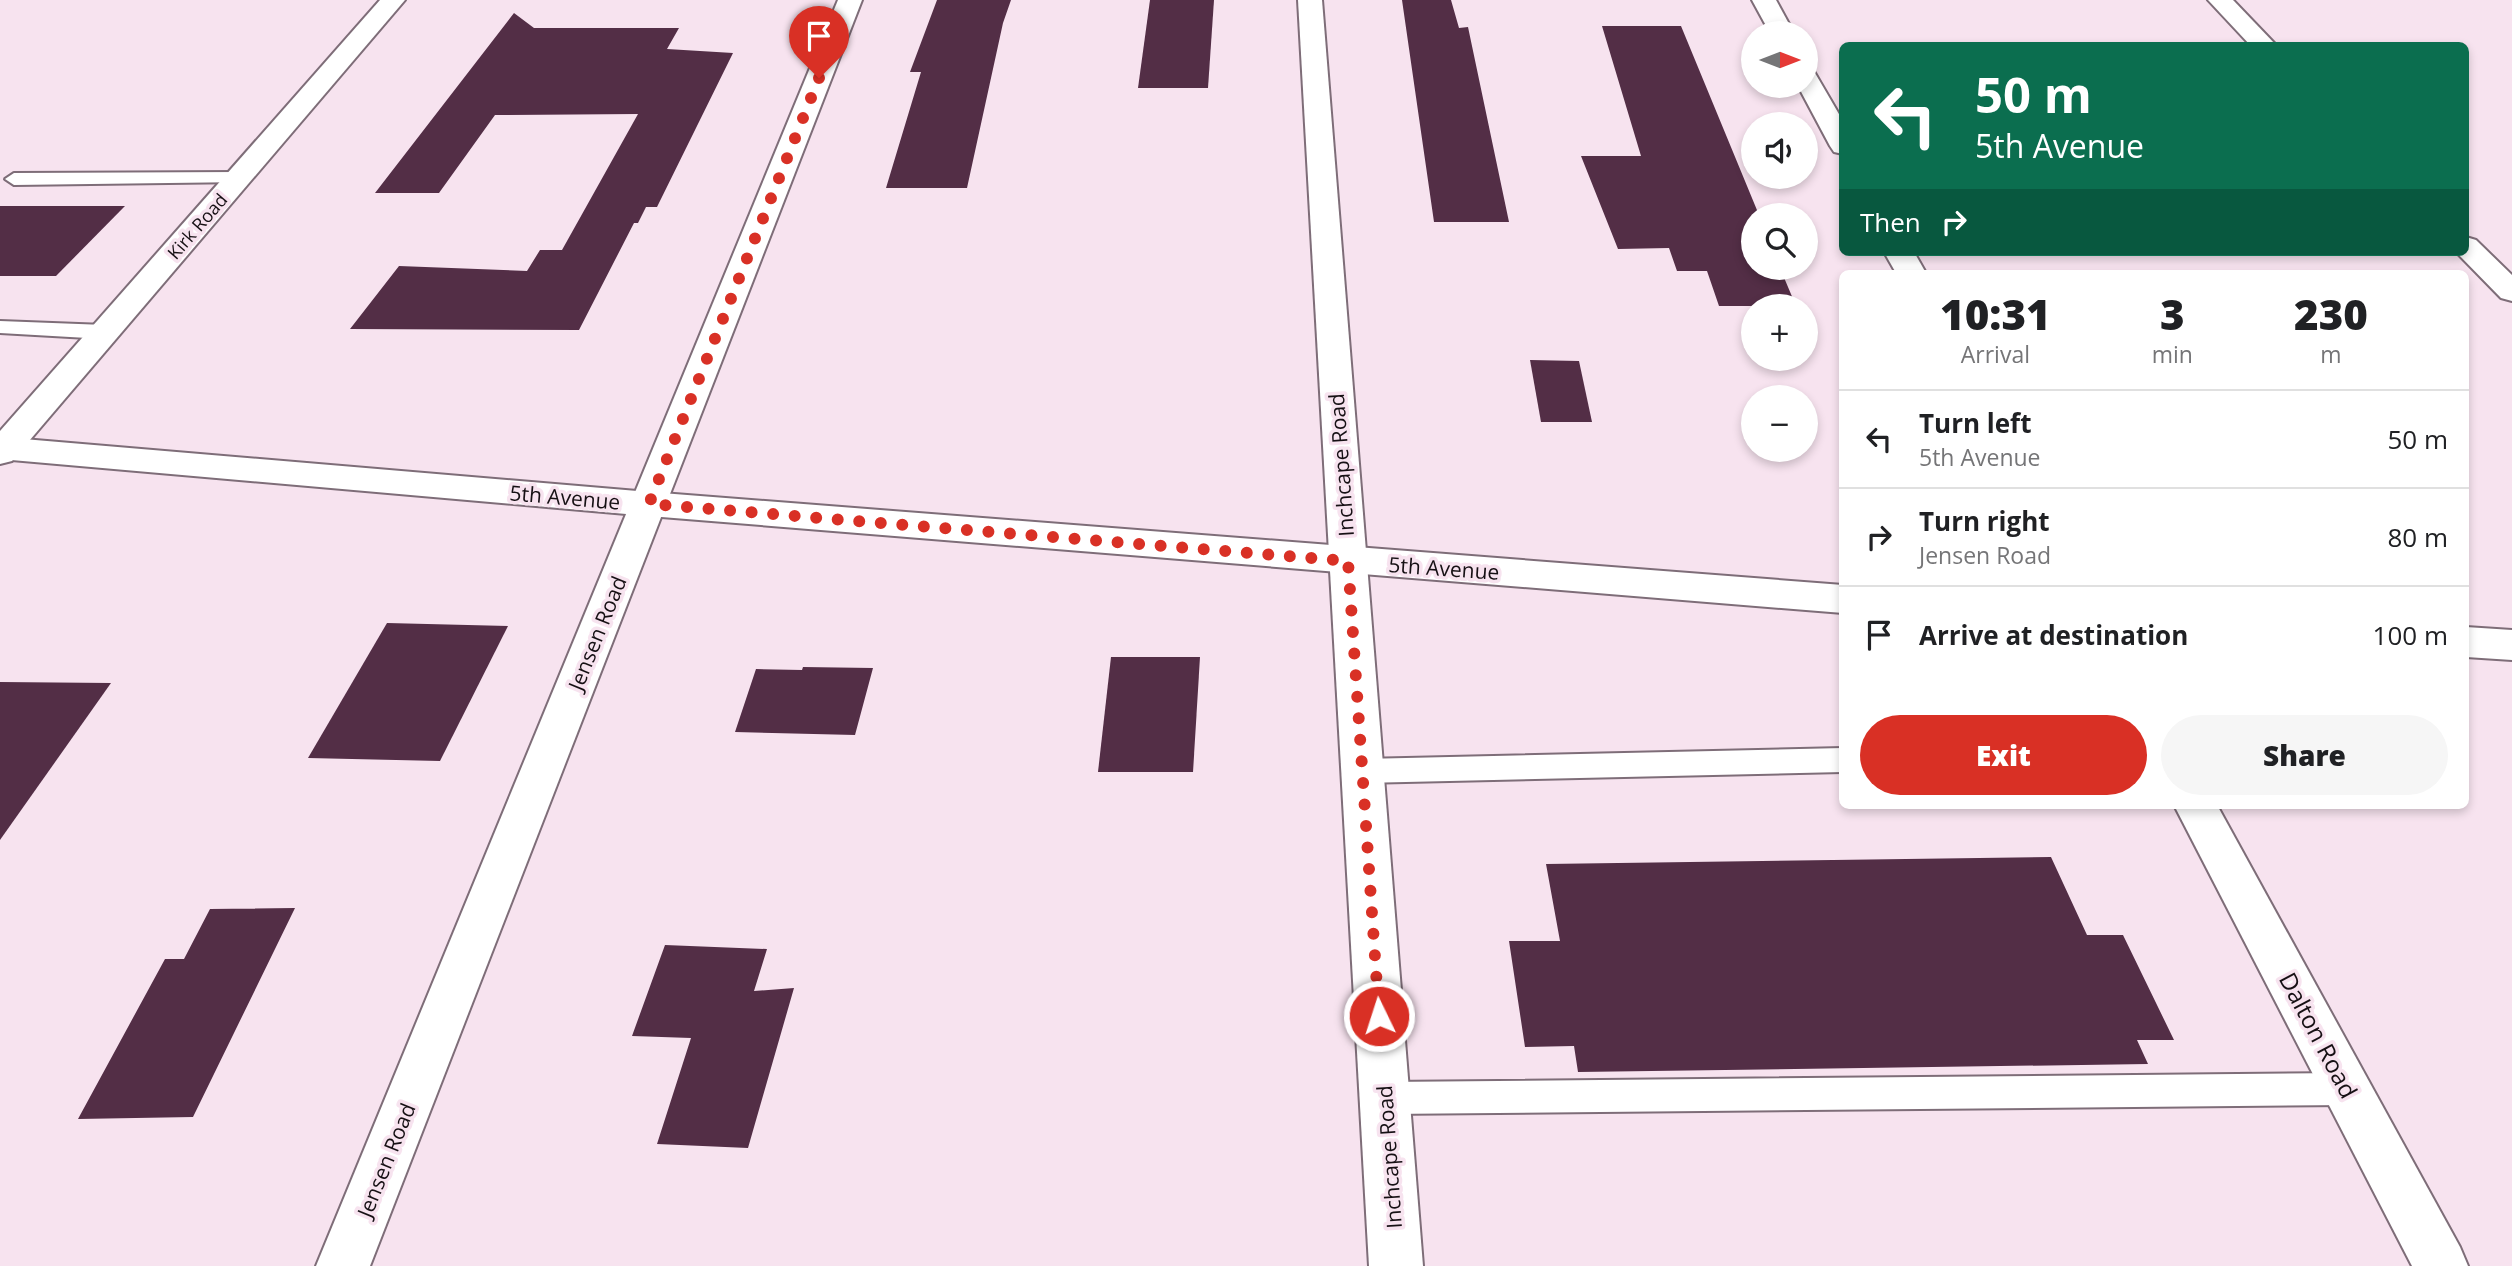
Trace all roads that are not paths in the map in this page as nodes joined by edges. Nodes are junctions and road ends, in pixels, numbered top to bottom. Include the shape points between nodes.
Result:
1 (393, 0) edge
2 (850, 0) edge
3 (1310, 0) edge
4 (1764, 0) edge
5 (2220, 0) edge
6 (1775, 21) edge
7 (2262, 42) edge
8 (1817, 98) edge
9 (1839, 139) edge
10 (14, 178) dead end
11 (239, 178) junction
12 (2469, 249) edge
13 (2512, 292) edge
14 (0, 327) edge
15 (104, 332) junction
16 (1, 450) edge
17 (649, 504) junction
18 (1348, 561) junction
19 (1839, 599) edge
20 (2469, 642) edge
21 (2512, 645) edge
22 (1839, 760) edge
23 (1362, 771) junction
24 (2197, 809) edge
25 (2348, 1089) junction
26 (1385, 1098) junction
27 (344, 1266) edge
28 (1396, 1266) edge
29 (2441, 1266) edge

1 - 11 street, Kirk Road
2 - 17 street, Jensen Road
3 - 18 street, Inchcape Road
4 - 6 street
5 - 7 street
8 - 9 street
10 - 11 lane
11 - 15 street, Kirk Road
12 - 13 street
14 - 15 lane
15 - 16 street, Kirk Road
16 - 17 street, 5th Avenue
17 - 18 street, 5th Avenue
17 - 27 street, Jensen Road
18 - 19 street, 5th Avenue
18 - 23 street, Inchcape Road
20 - 21 street
22 - 23 lane
23 - 26 street, Inchcape Road
24 - 25 street, Dalton Road
25 - 26 lane
25 - 29 street, Dalton Road
26 - 28 street, Inchcape Road

